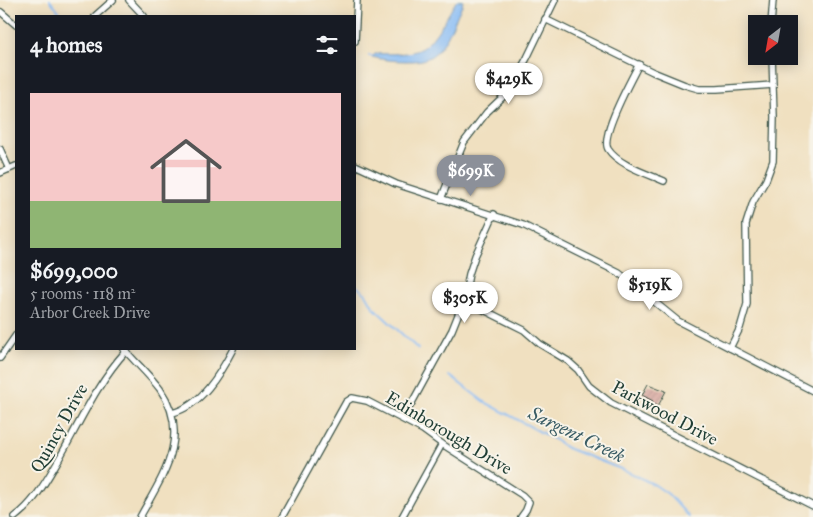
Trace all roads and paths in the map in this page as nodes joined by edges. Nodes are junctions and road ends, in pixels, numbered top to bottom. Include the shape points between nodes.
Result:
1 (113, 0) edge
2 (129, 0) edge
3 (357, 0) edge
4 (555, 0) edge
5 (773, 0) edge
6 (1, 12) dead end
7 (96, 15) edge
8 (143, 15) edge
9 (772, 15) edge
10 (545, 19) junction
11 (356, 20) edge
12 (15, 24) edge
13 (639, 64) junction
14 (772, 65) edge
15 (773, 85) junction
16 (0, 149) edge
17 (356, 165) edge
18 (15, 166) edge
19 (9, 168) junction
20 (0, 173) edge
21 (664, 181) dead end
22 (441, 199) junction
23 (494, 214) junction
24 (464, 300) junction
25 (15, 336) edge
26 (730, 348) junction
27 (125, 350) edge
28 (232, 350) edge
29 (0, 358) edge
30 (813, 391) edge
31 (172, 413) junction
32 (402, 419) junction
33 (442, 444) junction
34 (813, 506) edge
35 (15, 517) edge
36 (140, 517) edge
37 (282, 517) edge
38 (402, 517) edge
39 (521, 517) edge

1 - 7 street
2 - 8 street
3 - 11 street
4 - 10 street
5 - 9 street
6 - 12 street
10 - 13 street
10 - 22 street via 508,92 487,112 464,142
13 - 15 street via 699,89
13 - 21 street via 608,129 606,144 619,160
14 - 15 street
15 - 26 street via 773,161 746,224 747,304
16 - 19 street
17 - 22 street via 396,184
18 - 19 street
19 - 20 street
22 - 23 street
23 - 24 street via 475,256
23 - 26 street via 619,273 678,321
24 - 32 street via 452,330
24 - 34 street, Parkwood Drive via 524,330 568,361 589,386 611,404
25 - 29 street
26 - 30 street
27 - 31 street via 160,390
27 - 35 street, Quincy Drive via 104,377 41,491
28 - 31 street via 207,390 180,411
31 - 36 street via 173,453
32 - 33 street, Edinborough Drive
32 - 37 street, Edinborough Drive via 359,398 346,402
33 - 38 street
33 - 39 street, Edinborough Drive via 522,494 529,502

